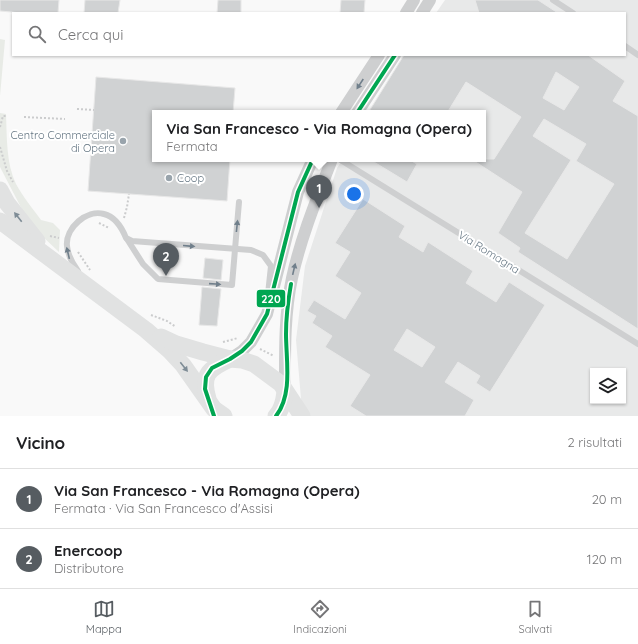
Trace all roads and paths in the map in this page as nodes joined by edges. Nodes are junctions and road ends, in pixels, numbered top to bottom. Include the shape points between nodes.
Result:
1 (414, 0) edge
2 (430, 0) edge
3 (553, 0) edge
4 (407, 12) edge
5 (423, 12) edge
6 (571, 12) edge
7 (626, 47) edge
8 (638, 55) edge
9 (378, 56) edge
10 (393, 56) edge
11 (77, 109) dead end
12 (94, 110) dead end
13 (344, 110) edge
14 (359, 110) edge
15 (6, 116) dead end
16 (24, 116) dead end
17 (65, 119) dead end
18 (0, 127) edge
19 (0, 147) edge
20 (312, 162) edge
21 (331, 162) edge
22 (344, 162) edge
23 (7, 186) edge
24 (128, 194) dead end
25 (239, 202) dead end
26 (0, 221) edge
27 (94, 223) dead end
28 (118, 223) junction
29 (46, 233) dead end
30 (126, 238) junction
31 (68, 239) junction
32 (235, 249) junction
33 (51, 259) junction
34 (89, 278) junction
35 (146, 311) dead end
36 (267, 314) junction
37 (178, 328) dead end
38 (146, 330) junction
39 (218, 342) dead end
40 (249, 344) junction
41 (638, 344) edge
42 (230, 359) junction
43 (285, 362) junction
44 (285, 392) junction
45 (208, 400) junction
46 (214, 416) edge
47 (224, 416) edge
48 (276, 416) edge
49 (302, 416) edge

1 - 4 street
2 - 5 street
3 - 6 lane
7 - 8 lane
9 -> 13 street
10 - 14 street
11 - 12 path
15 - 18 path via 3,116
16 - 17 path
19 - 23 path via 7,171
20 - 36 street via 298,192
43 -> 21 street via 292,279 300,245
22 - 41 lane, Via Romagna
33 -> 23 main road via 7,203
24 - 28 path via 126,215
32 -> 25 lane
26 - 33 main road
27 - 28 path via 111,230
28 - 30 lane
28 - 31 lane via 103,213 90,214 77,222
29 - 31 path via 49,236
30 -> 32 lane via 132,241
30 -> 32 lane via 143,264 158,279 232,285
31 - 34 path via 75,241
34 -> 31 lane via 70,260 66,245
32 - 36 lane via 251,250 263,255 271,266
33 - 34 main road
34 - 38 main road
35 - 37 path
36 - 40 street
38 - 42 main road via 176,344
38 -> 45 main road via 169,350
39 - 40 path via 240,338
40 - 42 street
40 - 43 path
42 - 44 main road via 254,364 281,384
42 - 45 main road via 212,368 206,377 205,389
43 - 44 street
44 - 48 main road via 284,403
44 - 49 main road
45 - 46 main road
45 - 47 main road via 214,410

